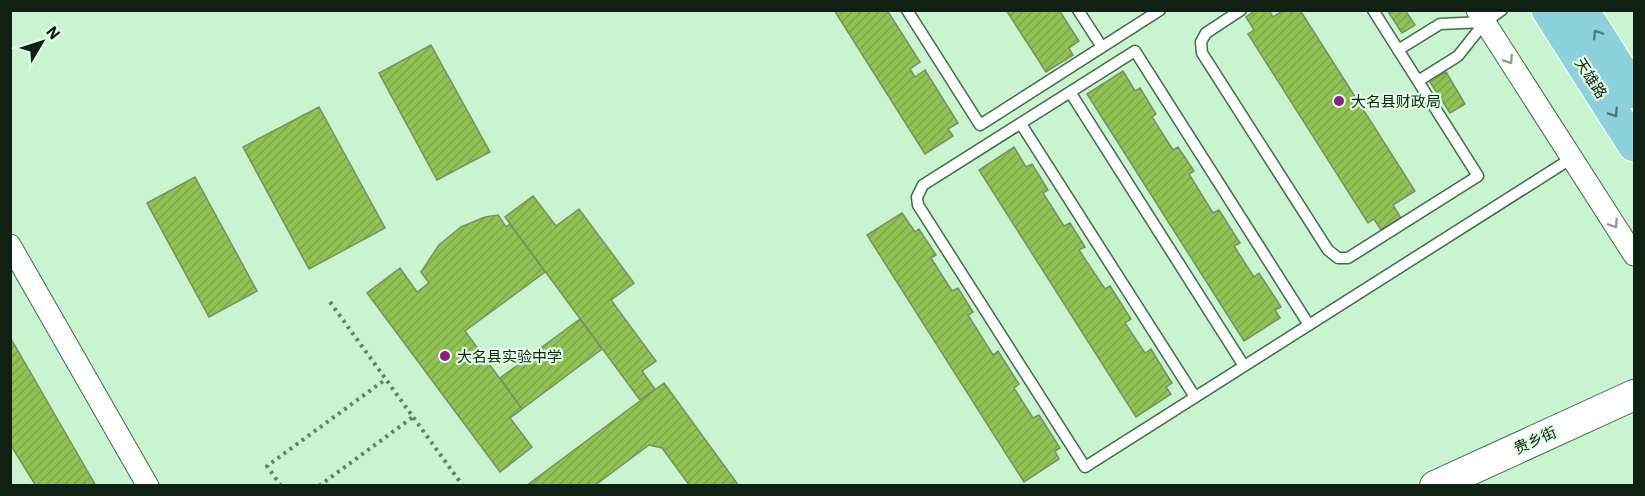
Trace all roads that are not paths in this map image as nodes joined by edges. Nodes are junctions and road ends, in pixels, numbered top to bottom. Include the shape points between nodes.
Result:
1 (907, 10) edge
2 (1078, 10) edge
3 (1160, 10) edge
4 (1241, 10) edge
5 (1373, 10) edge
6 (1548, 10) edge
7 (1582, 10) edge
8 (1488, 14) edge
9 (1102, 47) junction
10 (1398, 50) junction
11 (1418, 81) junction
12 (1070, 92) junction
13 (1635, 92) edge
14 (1021, 124) junction
15 (1635, 145) edge
16 (1572, 158) junction
17 (10, 245) edge
18 (1635, 255) edge
19 (1309, 325) junction
20 (1244, 366) junction
21 (1635, 395) edge
22 (1195, 397) junction
23 (148, 486) edge
24 (1435, 486) edge

1 - 9 lane via 980,125
2 - 9 lane
3 - 9 lane
4 - 11 lane via 1206,33 1201,42 1202,53 1328,250 1338,258 1348,258 1478,176
5 - 10 lane
6 -> 15 main road, 天雄路
13 -> 7 main road, 天雄路
8 - 10 lane via 1440,24
8 - 11 lane via 1458,56
8 -> 16 street
10 - 11 lane
12 - 14 lane
12 - 19 lane via 1135,51
12 - 20 lane
14 - 22 lane
14 - 22 lane via 923,185 917,197 918,206 1085,467
16 -> 18 street
16 - 19 lane
17 - 23 street
19 - 20 lane
20 - 22 lane
21 - 24 street, 贵乡街

